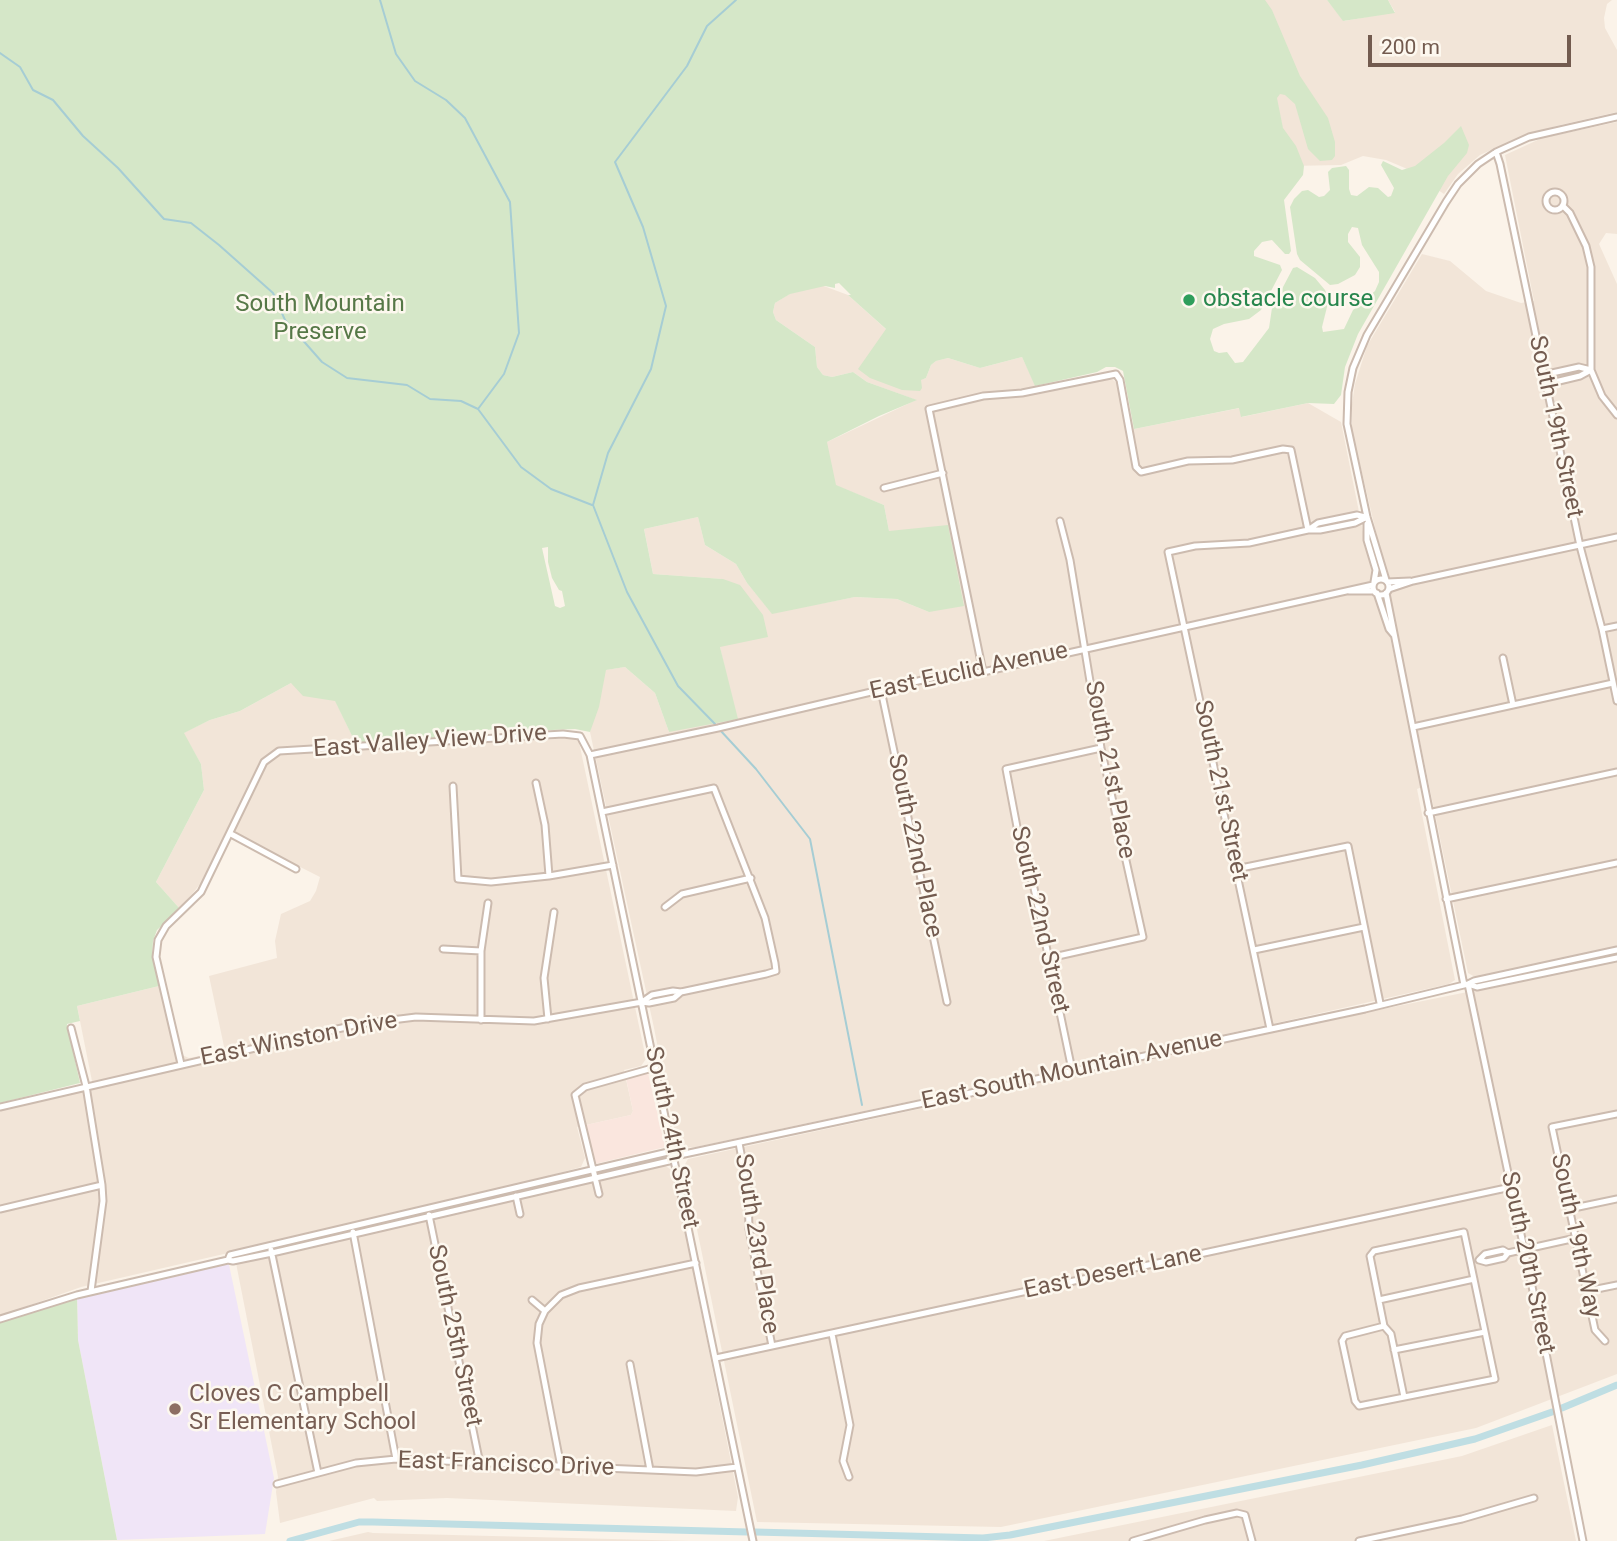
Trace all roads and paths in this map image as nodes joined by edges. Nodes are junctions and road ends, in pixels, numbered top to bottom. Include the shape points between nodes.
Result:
1 (1617, 117) edge
2 (1496, 152) junction
3 (1563, 206) dead end
4 (1569, 369) junction
5 (1591, 370) junction
6 (1571, 378) junction
7 (1544, 379) junction
8 (1617, 415) edge
9 (943, 473) junction
10 (884, 488) dead end
11 (1367, 517) junction
12 (1060, 521) dead end
13 (1308, 530) junction
14 (1617, 537) edge
15 (1580, 546) junction
16 (1387, 586) junction
17 (1374, 588) junction
18 (1184, 626) junction
19 (1617, 626) edge
20 (1602, 629) junction
21 (1394, 635) junction
22 (1085, 648) junction
23 (1503, 658) dead end
24 (983, 672) junction
25 (1613, 683) junction
26 (881, 690) junction
27 (1617, 701) edge
28 (1513, 705) junction
29 (1413, 727) junction
30 (580, 737) joint
31 (1101, 748) junction
32 (590, 755) junction
33 (1617, 772) edge
34 (536, 783) dead end
35 (453, 786) dead end
36 (602, 812) junction
37 (1428, 813) junction
38 (231, 834) junction
39 (1617, 863) edge
40 (613, 865) junction
41 (296, 869) dead end
42 (1236, 869) junction
43 (549, 876) junction
44 (751, 878) junction
45 (1446, 899) junction
46 (488, 903) dead end
47 (665, 907) dead end
48 (554, 912) dead end
49 (1364, 927) junction
50 (443, 949) dead end
51 (1254, 950) junction
52 (1617, 950) edge
53 (481, 951) junction
54 (1049, 958) junction
55 (1617, 958) edge
56 (1466, 985) junction
57 (642, 1002) junction
58 (947, 1002) dead end
59 (1380, 1003) junction
60 (548, 1019) junction
61 (481, 1020) junction
62 (71, 1028) dead end
63 (1269, 1029) junction
64 (181, 1064) junction
65 (656, 1067) junction
66 (1072, 1070) junction
67 (86, 1086) junction
68 (0, 1107) edge
69 (1617, 1114) edge
70 (739, 1143) junction
71 (675, 1156) junction
72 (592, 1170) junction
73 (594, 1178) junction
74 (102, 1185) junction
75 (1511, 1187) junction
76 (514, 1188) junction
77 (599, 1194) dead end
78 (516, 1196) junction
79 (1617, 1199) edge
80 (0, 1209) edge
81 (427, 1209) junction
82 (1569, 1209) junction
83 (520, 1214) dead end
84 (429, 1217) junction
85 (352, 1227) junction
86 (353, 1234) junction
87 (1576, 1238) junction
88 (271, 1249) junction
89 (1524, 1249) junction
90 (1471, 1261) junction
91 (696, 1263) junction
92 (1474, 1279) junction
93 (1617, 1285) edge
94 (1587, 1291) junction
95 (91, 1292) junction
96 (532, 1300) dead end
97 (1379, 1300) junction
98 (545, 1311) junction
99 (0, 1319) edge
100 (1384, 1326) junction
101 (1485, 1332) junction
102 (832, 1334) junction
103 (1605, 1341) dead end
104 (772, 1346) junction
105 (1394, 1350) junction
106 (716, 1358) junction
107 (630, 1364) dead end
108 (1404, 1397) junction
109 (396, 1459) junction
110 (480, 1464) junction
111 (561, 1467) junction
112 (737, 1467) junction
113 (650, 1470) junction
114 (318, 1474) junction
115 (849, 1478) dead end
116 (277, 1484) dead end
117 (1534, 1498) dead end
118 (752, 1538) edge
119 (1383, 1539) edge
120 (1133, 1541) edge
121 (1252, 1541) edge
122 (1359, 1541) edge
123 (1583, 1541) edge

1 - 2 street, South 20th Street via 1548,132
2 - 7 street, South 19th Street
2 - 11 street, South 20th Street via 1452,193 1367,335 1353,368 1347,424
3 - 5 street via 1586,246 1591,267
4 - 5 street
4 - 6 street
4 - 7 street
5 - 6 street
5 - 8 street
6 - 7 street
7 - 15 street, South 19th Street
9 - 10 street
9 - 13 street via 929,409 1116,374 1136,467 1141,472 1188,461 1232,460 1291,450
9 - 24 street
11 - 13 street
11 - 16 street, South 20th Street
11 - 17 street, South 20th Street via 1367,540 1376,570
12 - 22 street, South 21st Place
13 - 18 street, South 21st Street via 1249,543 1168,552
14 - 15 street
15 - 16 street
15 - 20 street, South 19th Street
16 - 17 street
16 - 17 street via 1381,579
16 - 21 street, South 20th Street
17 - 18 street, East Euclid Avenue
17 - 21 street, South 20th Street
18 - 22 street, East Euclid Avenue
18 - 42 street, South 21st Street
19 - 20 street
20 - 25 street, South 19th Street
21 - 29 street, South 20th Street
22 - 24 street, East Euclid Avenue
22 - 31 street, South 21st Place
23 - 28 street
24 - 26 street, East Euclid Avenue via 948,674
25 - 27 street, South 19th Street
25 - 28 street
26 - 32 street, East Euclid Avenue
26 - 58 street, South 22nd Place
28 - 29 street
29 - 37 street, South 20th Street
30 - 32 street, South 24th Street
30 - 38 street, East Valley View Drive via 563,734 279,751 264,762
31 - 54 street, South 21st Place via 1143,937
31 - 54 street, South 22nd Street via 1006,769
32 - 36 street, South 24th Street
33 - 37 street
34 - 43 street
35 - 43 street via 458,879 491,882
36 - 40 street, South 24th Street
36 - 44 street via 714,788
37 - 45 street, South 20th Street
38 - 41 street
38 - 64 street via 201,892 158,940 156,957
39 - 45 street
40 - 43 street
40 - 57 street, South 24th Street
42 - 49 street via 1348,846
42 - 51 street, South 21st Street
44 - 47 street via 682,894
44 - 57 street, East Winston Drive via 776,971 648,996
45 - 56 street, South 20th Street
46 - 53 street
48 - 60 street via 544,978
49 - 51 street
49 - 59 street
50 - 53 street
51 - 63 street, South 21st Street
52 - 56 street, East South Mountain Avenue
53 - 61 street
54 - 66 street, South 22nd Street
55 - 56 street, East South Mountain Avenue via 1477,987
56 - 59 street, East South Mountain Avenue
56 - 75 street, South 20th Street
57 - 60 street, East Winston Drive
57 - 65 street, South 24th Street
59 - 63 street, East South Mountain Avenue
60 - 61 street, East Winston Drive
61 - 64 street, East Winston Drive via 416,1017 359,1024
62 - 67 street
63 - 66 street, East South Mountain Avenue
64 - 67 street, East Winston Drive
65 - 71 street, South 24th Street
65 - 72 street via 585,1087 575,1095
66 - 70 street, East South Mountain Avenue
67 - 68 street, East Winston Drive
67 - 74 street
69 - 82 street, South 19th Way via 1552,1128
70 - 71 street, East South Mountain Avenue
70 - 104 street, South 23rd Place via 749,1229
71 - 72 street, East South Mountain Avenue via 668,1152
71 - 73 street, East South Mountain Avenue
71 - 91 street, South 24th Street
72 - 73 street
72 - 76 street, East South Mountain Avenue
73 - 77 street
73 - 78 street, East South Mountain Avenue
74 - 80 street
74 - 95 street
75 - 89 street, South 20th Street
75 - 102 street, East Desert Lane
76 - 78 street
76 - 81 street, East South Mountain Avenue
78 - 83 street
78 - 84 street, East South Mountain Avenue
79 - 82 street
81 - 84 street, South 25th Street
81 - 85 street, East South Mountain Avenue
82 - 87 street, South 19th Way
84 - 86 street, East South Mountain Avenue
84 - 110 street, South 25th Street
85 - 86 street
85 - 88 street, East South Mountain Avenue
86 - 88 street, East South Mountain Avenue
86 - 109 street
87 - 89 street
87 - 94 street, South 19th Way
88 - 95 street, East South Mountain Avenue
88 - 114 street
89 - 90 street via 1485,1254
89 - 123 street, South 20th Street
90 - 92 street
90 - 97 street via 1464,1232 1374,1251 1370,1256
91 - 98 street via 579,1288 561,1295
91 - 106 street, South 24th Street
92 - 97 street
92 - 101 street
93 - 94 street
94 - 103 street, South 19th Way via 1595,1330
95 - 99 street, East South Mountain Avenue
96 - 98 street
97 - 100 street
98 - 111 street via 537,1343
100 - 105 street
100 - 108 street via 1345,1336 1342,1341 1355,1401 1360,1406
101 - 105 street
101 - 108 street via 1495,1379
102 - 104 street, East Desert Lane
102 - 115 street via 850,1425 844,1461
104 - 106 street, East Desert Lane
105 - 108 street
106 - 112 street, South 24th Street
107 - 113 street
109 - 110 street, East Francisco Drive
109 - 114 street, East Francisco Drive via 356,1463
110 - 111 street, East Francisco Drive
111 - 113 street, East Francisco Drive
112 - 113 street, East Francisco Drive via 707,1472
112 - 118 street, South 24th Street
114 - 116 street, East Francisco Drive
117 - 119 street
119 - 122 street
120 - 121 street via 1237,1514 1245,1515

